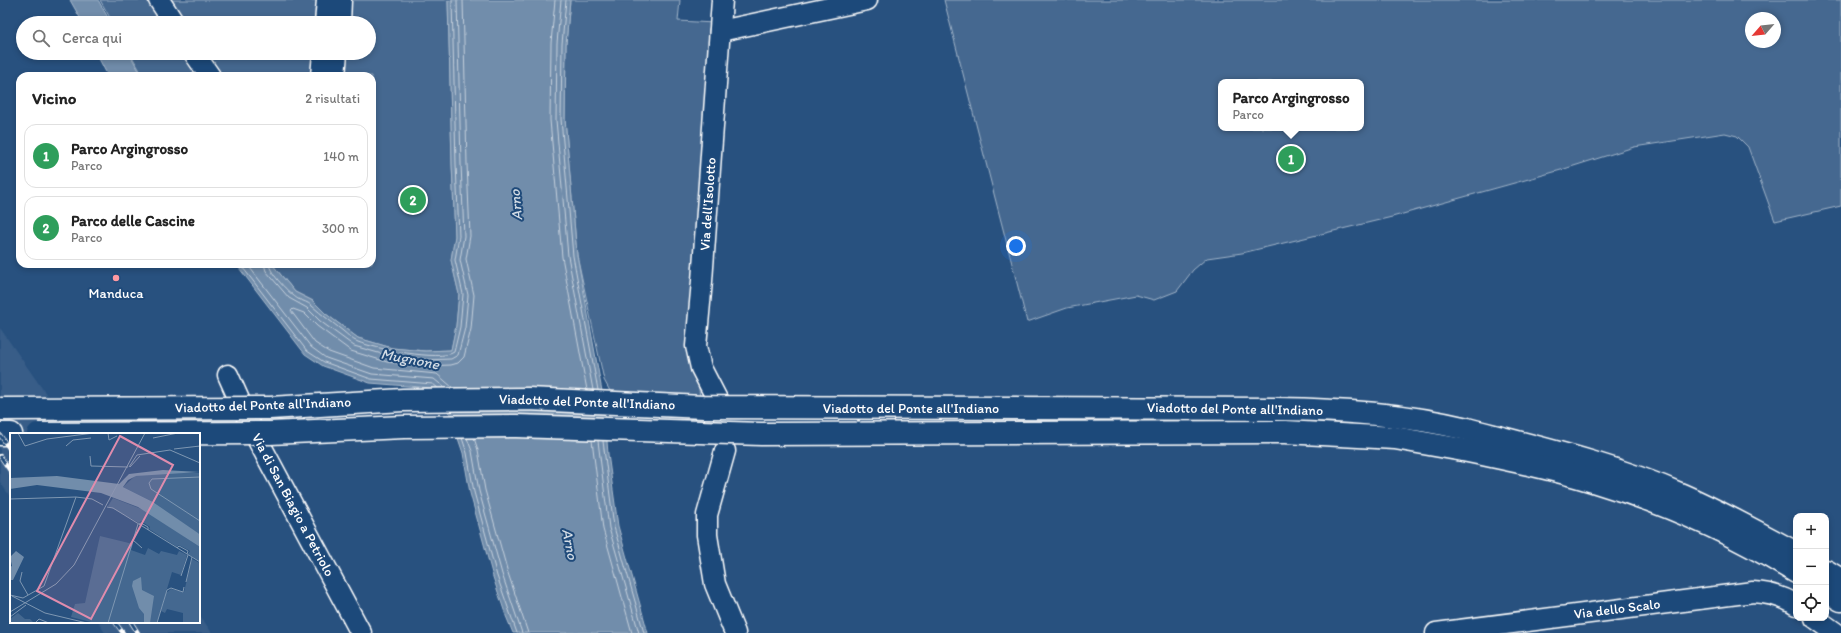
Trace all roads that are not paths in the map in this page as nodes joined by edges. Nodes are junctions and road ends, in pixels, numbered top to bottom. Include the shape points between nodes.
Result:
1 (159, 0) edge
2 (327, 0) edge
3 (341, 0) edge
4 (722, 0) edge
5 (867, 0) edge
6 (169, 16) edge
7 (326, 16) edge
8 (340, 16) edge
9 (720, 31) junction
10 (199, 60) edge
11 (322, 60) edge
12 (337, 60) edge
13 (207, 72) edge
14 (321, 72) edge
15 (336, 72) edge
16 (228, 375) dead end
17 (719, 403) dead end
18 (0, 409) edge
19 (200, 434) edge
20 (1465, 439) junction
21 (724, 451) dead end
22 (1793, 551) edge
23 (1793, 570) edge
24 (1829, 573) edge
25 (1841, 580) edge
26 (1829, 593) edge
27 (1841, 600) edge
28 (1793, 603) edge
29 (1819, 621) edge
30 (361, 633) edge
31 (735, 633) edge
32 (1436, 633) edge
33 (1836, 633) edge

1 - 6 street
2 - 7 street
3 - 8 street
4 - 9 street, Via dell'Isolotto
5 - 9 street
9 - 17 street, Via dell'Isolotto via 696,346 701,368
10 - 13 street
11 - 14 street
12 - 15 street
16 - 30 street, Via di San Biagio a Petriolo via 253,431
18 - 20 highway, Viadotto del Ponte all'Indiano, bridge via 270,408 402,400 528,399 703,407 1277,409 1398,416
19 - 20 highway, Viadotto del Ponte all'Indiano, bridge via 516,426 761,434 1285,432
20 - 22 highway, Viadotto del Ponte all'Indiano via 1537,446 1609,468 1682,495
20 - 23 highway, Viadotto del Ponte all'Indiano via 1536,466 1593,481 1682,514
21 - 31 street via 707,515 707,535 715,584
24 - 25 highway
26 - 27 highway
28 - 32 street, Via dello Scalo via 1781,597 1753,592
29 - 33 street

